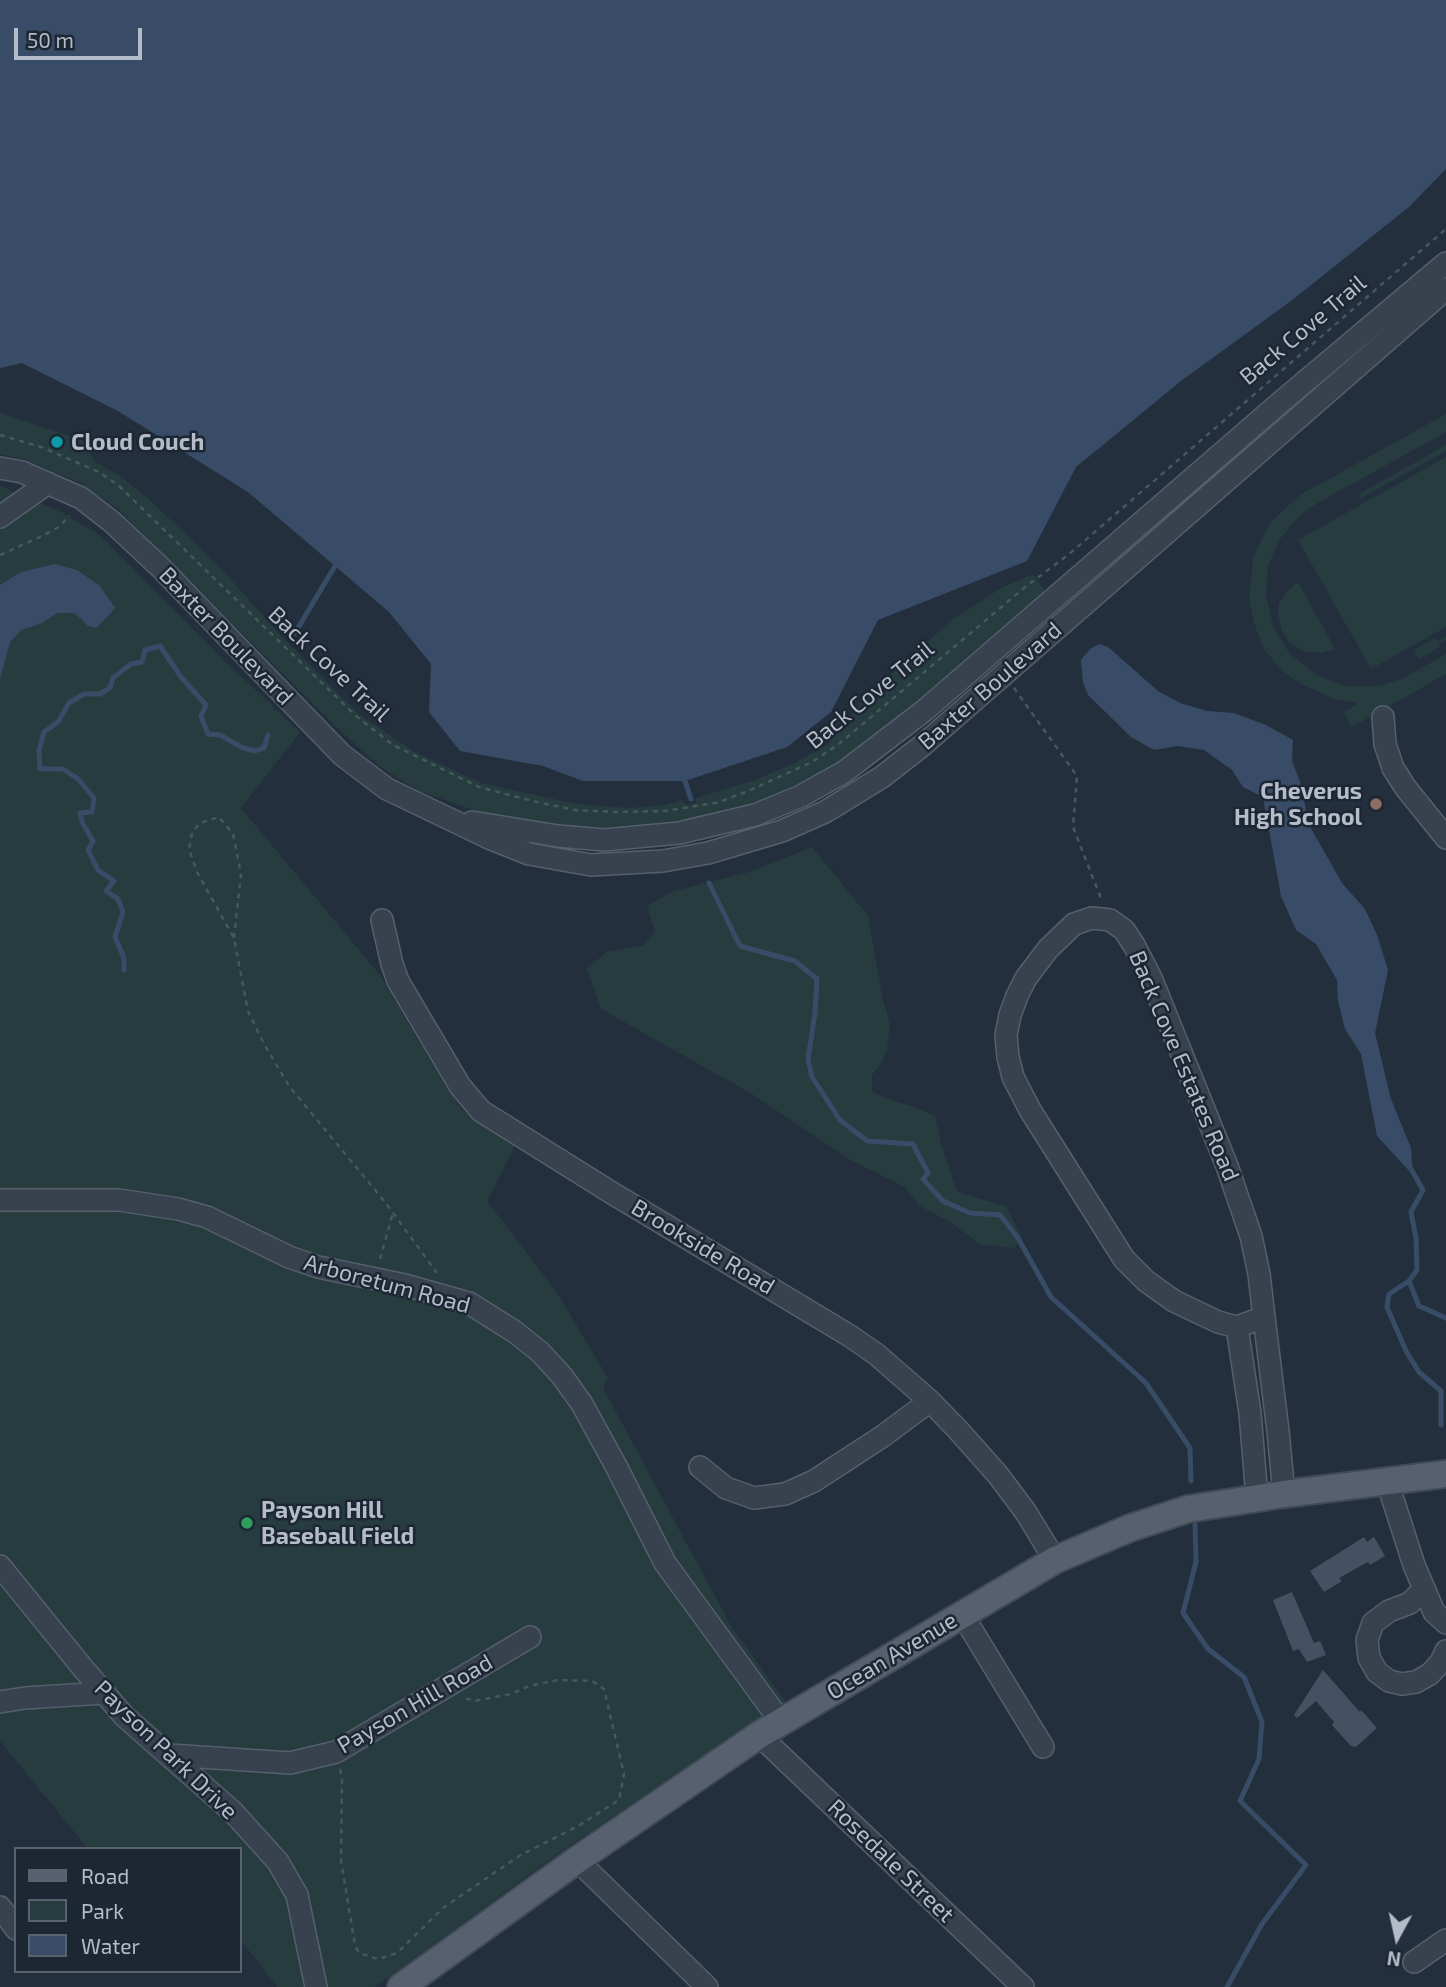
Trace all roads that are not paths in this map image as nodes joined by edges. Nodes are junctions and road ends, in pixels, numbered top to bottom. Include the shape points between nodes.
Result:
1 (1446, 263) edge
2 (1446, 289) edge
3 (0, 468) edge
4 (48, 483) junction
5 (0, 517) edge
6 (1383, 718) dead end
7 (446, 817) junction
8 (1446, 838) edge
9 (382, 920) dead end
10 (0, 1200) edge
11 (1264, 1317) junction
12 (1237, 1327) junction
13 (930, 1401) junction
14 (700, 1467) dead end
15 (1446, 1474) edge
16 (1387, 1481) junction
17 (1284, 1494) junction
18 (1257, 1498) junction
19 (1055, 1560) junction
20 (0, 1566) edge
21 (1424, 1589) junction
22 (962, 1614) junction
23 (1442, 1615) edge
24 (530, 1637) dead end
25 (1446, 1651) edge
26 (104, 1693) junction
27 (0, 1702) edge
28 (770, 1728) junction
29 (1043, 1747) dead end
30 (170, 1755) junction
31 (577, 1860) junction
32 (0, 1907) edge
33 (14, 1926) edge
34 (1446, 1940) edge
35 (1414, 1962) dead end
36 (317, 1987) edge
37 (402, 1987) edge
38 (707, 1987) edge
39 (1023, 1987) edge

1 - 7 street, Baxter Boulevard via 925,710 853,765 801,796 722,824 634,838 558,836
2 - 7 street, Baxter Boulevard via 923,745 883,777 825,812 738,845 663,861 591,865 529,854
3 - 4 street, Baxter Boulevard
4 - 5 street
4 - 7 street, Baxter Boulevard via 81,498 112,522 350,762 387,789
6 - 8 street via 1393,768
9 - 13 street, Brookside Road via 398,981 460,1086 481,1111 850,1336
10 - 28 street, Arboretum Road via 119,1200 178,1209 207,1217 318,1267 456,1298 515,1332 562,1376 600,1434 665,1563
11 - 12 street
11 - 12 street, Back Cove Estates Road via 1251,1236 1151,978 1124,930 1110,920 1092,918 1074,924 1026,978 1010,1015 1007,1057 1013,1077 1124,1259 1174,1301 1201,1316
11 - 17 street, Back Cove Estates Road
12 - 18 street
13 - 14 street via 814,1481 785,1494 754,1498 726,1488
13 - 19 street, Brookside Road via 998,1475
15 - 16 main road, Ocean Avenue
16 - 17 main road, Ocean Avenue
16 - 21 street
17 - 18 main road, Ocean Avenue
18 - 19 main road, Ocean Avenue via 1173,1513
19 - 22 main road, Ocean Avenue
20 - 26 street, Payson Park Drive
21 - 23 street
21 - 25 street via 1410,1603 1373,1623 1367,1640 1369,1658 1377,1672 1402,1685 1430,1674
22 - 28 main road, Ocean Avenue
22 - 29 street
24 - 30 street, Payson Hill Road via 335,1752 290,1763
26 - 27 street
26 - 30 street, Payson Park Drive
28 - 31 main road, Ocean Avenue
28 - 39 street, Rosedale Street
30 - 36 street, Payson Park Drive via 256,1836 288,1877 302,1915
31 - 37 main road, Ocean Avenue
31 - 38 street
32 - 33 street
34 - 35 street

